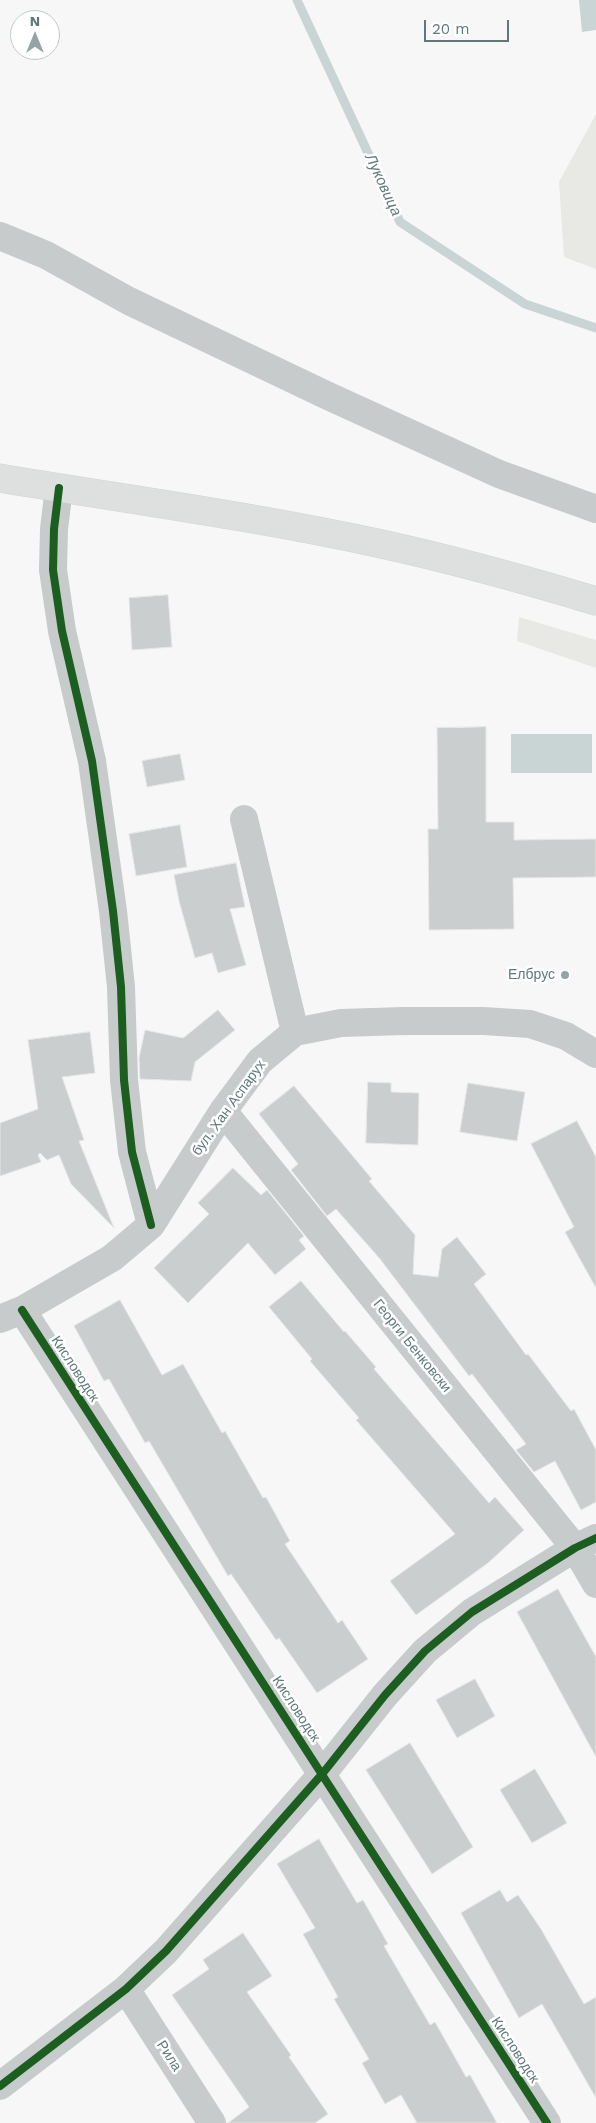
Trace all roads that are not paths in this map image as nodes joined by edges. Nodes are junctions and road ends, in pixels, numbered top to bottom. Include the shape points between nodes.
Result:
1 (0, 236) edge
2 (0, 478) edge
3 (59, 488) junction
4 (596, 509) edge
5 (596, 600) edge
6 (244, 820) dead end
7 (295, 1032) junction
8 (596, 1054) edge
9 (223, 1111) junction
10 (150, 1226) junction
11 (11, 1314) edge
12 (586, 1543) edge
13 (596, 1584) edge
14 (323, 1773) junction
15 (126, 1989) junction
16 (0, 2086) edge
17 (212, 2123) edge
18 (548, 2123) edge

1 - 4 street via 46,255 138,305 326,395 499,474
2 - 3 main road
3 - 5 main road via 376,543 508,574
3 - 10 street via 53,570 62,631 92,761 121,987 124,1080 132,1152
6 - 7 street
7 - 8 street via 350,1023 484,1021 530,1024 566,1036
7 - 9 street, бул. Хан Аспарух via 260,1061
9 - 10 street, бул. Хан Аспарух
9 - 12 street, Георги Бенковски
10 - 11 street, бул. Хан Аспарух via 112,1258
11 - 14 street, Кисловодск
12 - 13 street, Георги Бенковски
12 - 14 street via 472,1612 425,1651
14 - 15 street via 166,1951
14 - 18 street, Кисловодск
15 - 16 street
15 - 17 street, Рила

